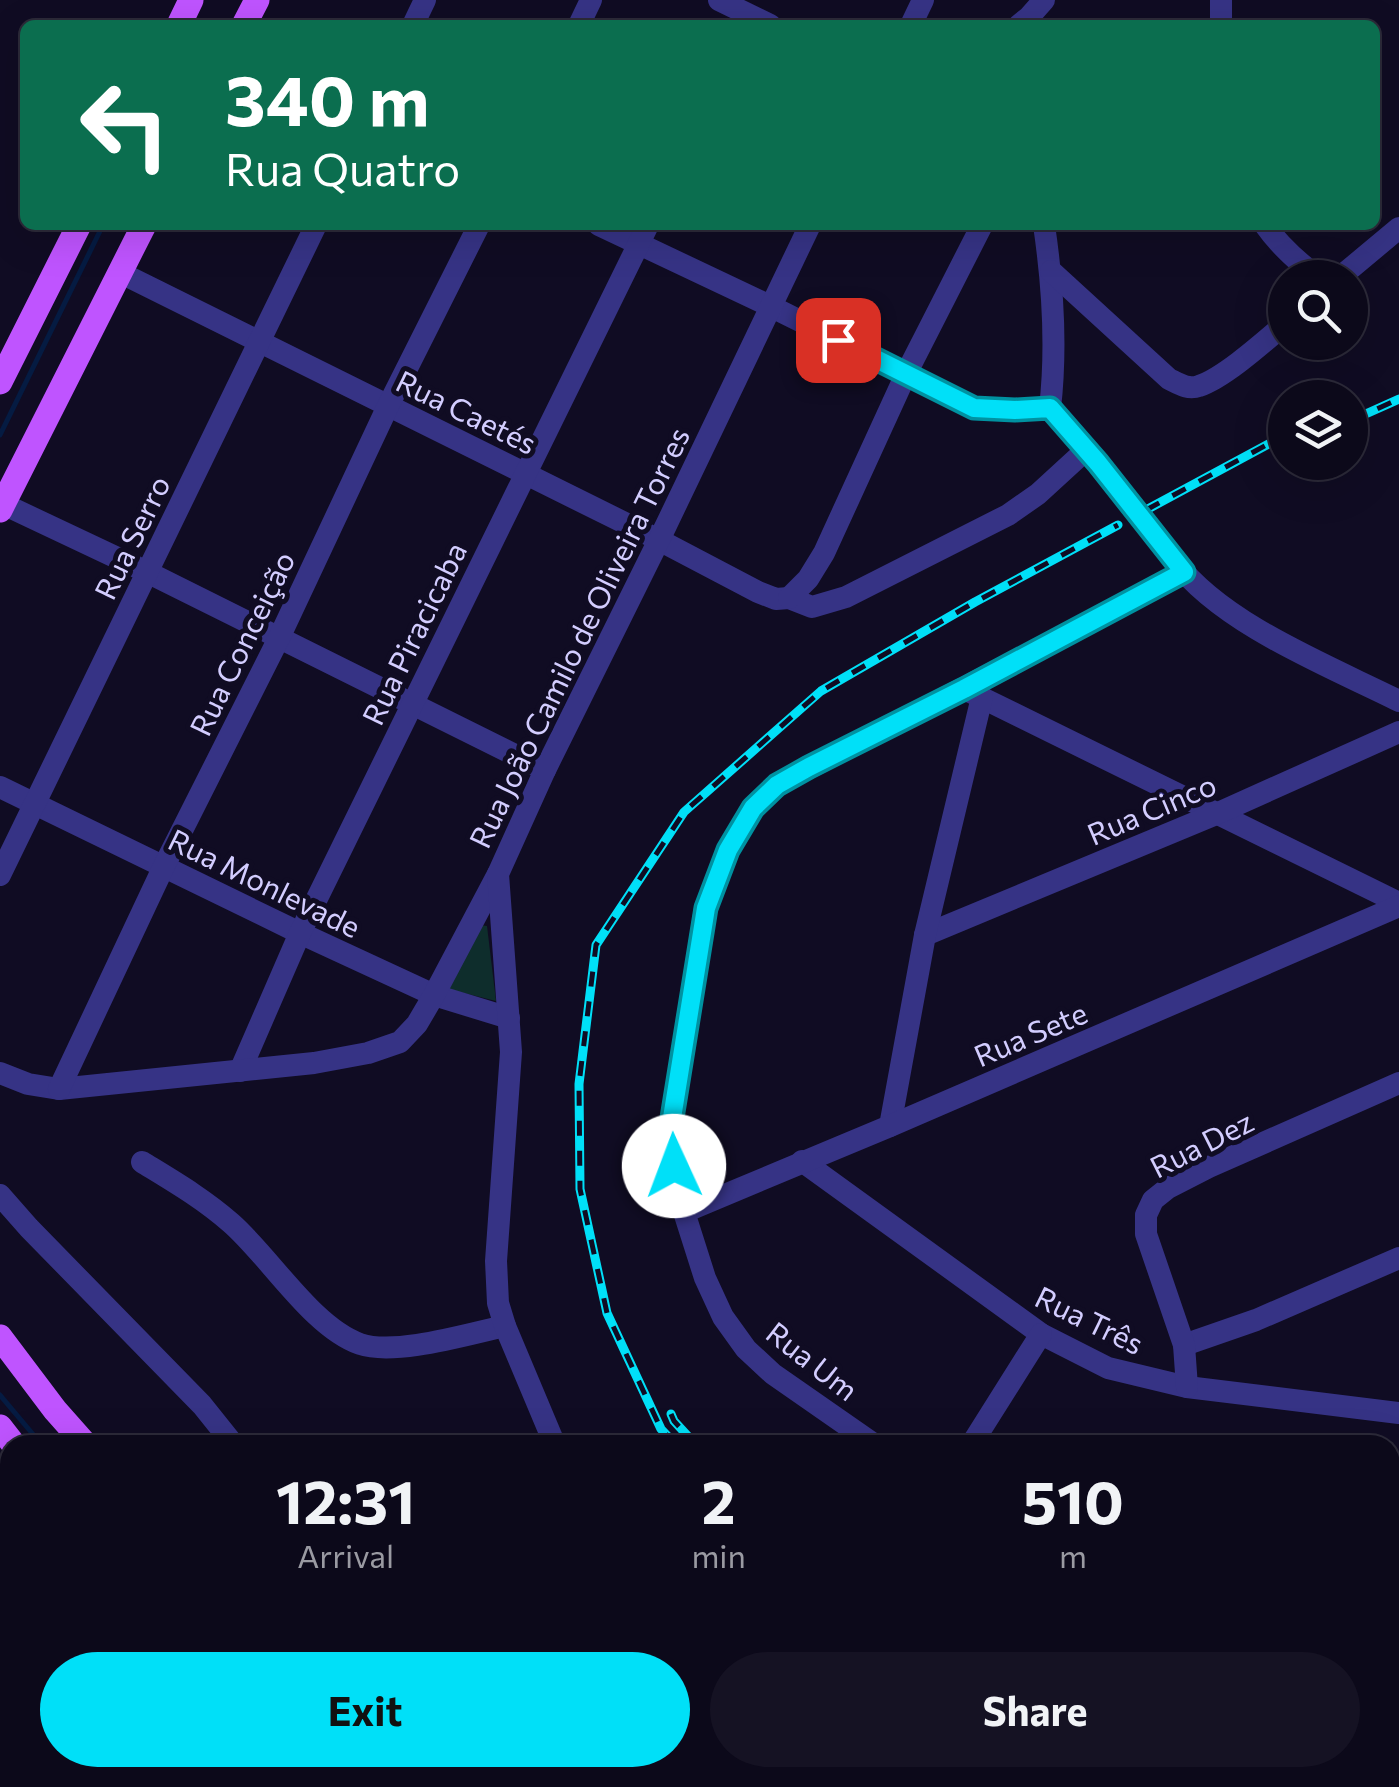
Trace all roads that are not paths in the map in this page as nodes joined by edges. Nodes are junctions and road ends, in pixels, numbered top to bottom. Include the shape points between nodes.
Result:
1 (719, 0) edge
2 (1044, 0) edge
3 (757, 16) edge
4 (1026, 20) edge
5 (1399, 228) edge
6 (76, 230) edge
7 (141, 230) edge
8 (314, 230) edge
9 (476, 230) edge
10 (808, 230) edge
11 (979, 230) edge
12 (1045, 230) edge
13 (1269, 230) edge
14 (643, 235) edge
15 (1298, 260) edge
16 (1361, 260) edge
17 (120, 272) junction
18 (1051, 272) junction
19 (770, 306) junction
20 (1268, 337) edge
21 (259, 342) junction
22 (906, 374) junction
23 (0, 382) edge
24 (388, 406) junction
25 (1050, 408) junction
26 (1092, 457) junction
27 (526, 474) junction
28 (2, 507) edge
29 (659, 540) junction
30 (146, 572) junction
31 (1184, 572) junction
32 (789, 598) junction
33 (279, 638) junction
34 (973, 693) junction
35 (1399, 701) edge
36 (411, 703) junction
37 (1399, 732) edge
38 (545, 770) junction
39 (0, 787) edge
40 (36, 803) junction
41 (1216, 814) junction
42 (164, 866) junction
43 (498, 874) junction
44 (0, 875) edge
45 (1399, 904) edge
46 (300, 933) junction
47 (925, 935) junction
48 (434, 995) junction
49 (509, 1018) junction
50 (240, 1071) junction
51 (0, 1073) edge
52 (1399, 1083) edge
53 (59, 1090) junction
54 (890, 1126) junction
55 (802, 1161) junction
56 (142, 1162) dead end
57 (0, 1194) edge
58 (684, 1212) junction
59 (1399, 1258) edge
60 (504, 1326) junction
61 (1041, 1334) junction
62 (0, 1337) edge
63 (1184, 1345) junction
64 (1187, 1388) junction
65 (1399, 1413) edge
66 (77, 1435) edge
67 (226, 1435) edge
68 (551, 1435) edge
69 (860, 1435) edge
70 (977, 1435) edge

1 - 3 street
2 - 4 street
5 - 16 street
6 - 23 main road
7 - 17 main road
8 - 21 street, Rua Serro
9 - 24 street, Rua Conceição
10 - 19 street, Rua João Camilo de Oliveira Torres
11 - 22 street
12 - 18 street
13 - 15 street
14 - 19 street
14 - 27 street, Rua Piracicaba
17 - 21 street, Rua Caetés
17 - 28 main road
18 - 20 street via 1186,387 1233,365
18 - 25 street
19 - 22 street
19 - 29 street, Rua João Camilo de Oliveira Torres
21 - 24 street, Rua Caetés
21 - 30 street, Rua Serro
22 - 25 street via 974,408
22 - 32 street via 824,553
24 - 27 street, Rua Caetés
24 - 33 street, Rua Conceição
25 - 26 street
26 - 31 street, bridge
26 - 32 street, Rua Caetés via 1008,515 826,605 812,608
27 - 29 street, Rua Caetés
27 - 36 street, Rua Piracicaba
28 - 30 street
29 - 32 street, Rua Caetés via 758,592
29 - 38 street, Rua João Camilo de Oliveira Torres
30 - 33 street
30 - 40 street, Rua Serro
31 - 34 street, Rua Um
31 - 35 street via 1246,622
33 - 36 street
33 - 42 street, Rua Conceição
34 - 41 street
34 - 47 street
34 - 58 street, Rua Um via 777,785 753,808 728,850 706,908 672,1118
36 - 38 street
36 - 46 street, Rua Piracicaba
37 - 41 street, Rua Cinco
38 - 43 street, Rua João Camilo de Oliveira Torres
39 - 40 street, Rua Monlevade
40 - 42 street, Rua Monlevade
40 - 44 street, Rua Serro
41 - 45 street
41 - 47 street, Rua Cinco
42 - 46 street, Rua Monlevade
42 - 53 street, Rua Conceição
43 - 48 street
43 - 49 street, Rua João Camilo de Oliveira Torres
45 - 54 street, Rua Sete
46 - 48 street, Rua Monlevade
46 - 50 street, Rua Piracicaba
47 - 54 street
48 - 49 street, Rua Monlevade
48 - 50 street via 400,1042 368,1054
49 - 60 street, Rua João Camilo de Oliveira Torres via 496,1261
50 - 53 street
51 - 53 street
52 - 63 street, Rua Dez via 1209,1167 1153,1200 1146,1234
54 - 55 street, Rua Sete
55 - 58 street, Rua Sete
55 - 61 street, Rua Três
56 - 60 street via 231,1222 332,1329 362,1344 431,1342
57 - 67 street
58 - 69 street, Rua Um via 705,1278 746,1349
59 - 63 street
60 - 68 street, Rua João Camilo de Oliveira Torres
61 - 64 street, Rua Três via 1108,1368
61 - 70 street
62 - 66 main road
63 - 64 street, Rua Dez
64 - 65 street, Rua Três

